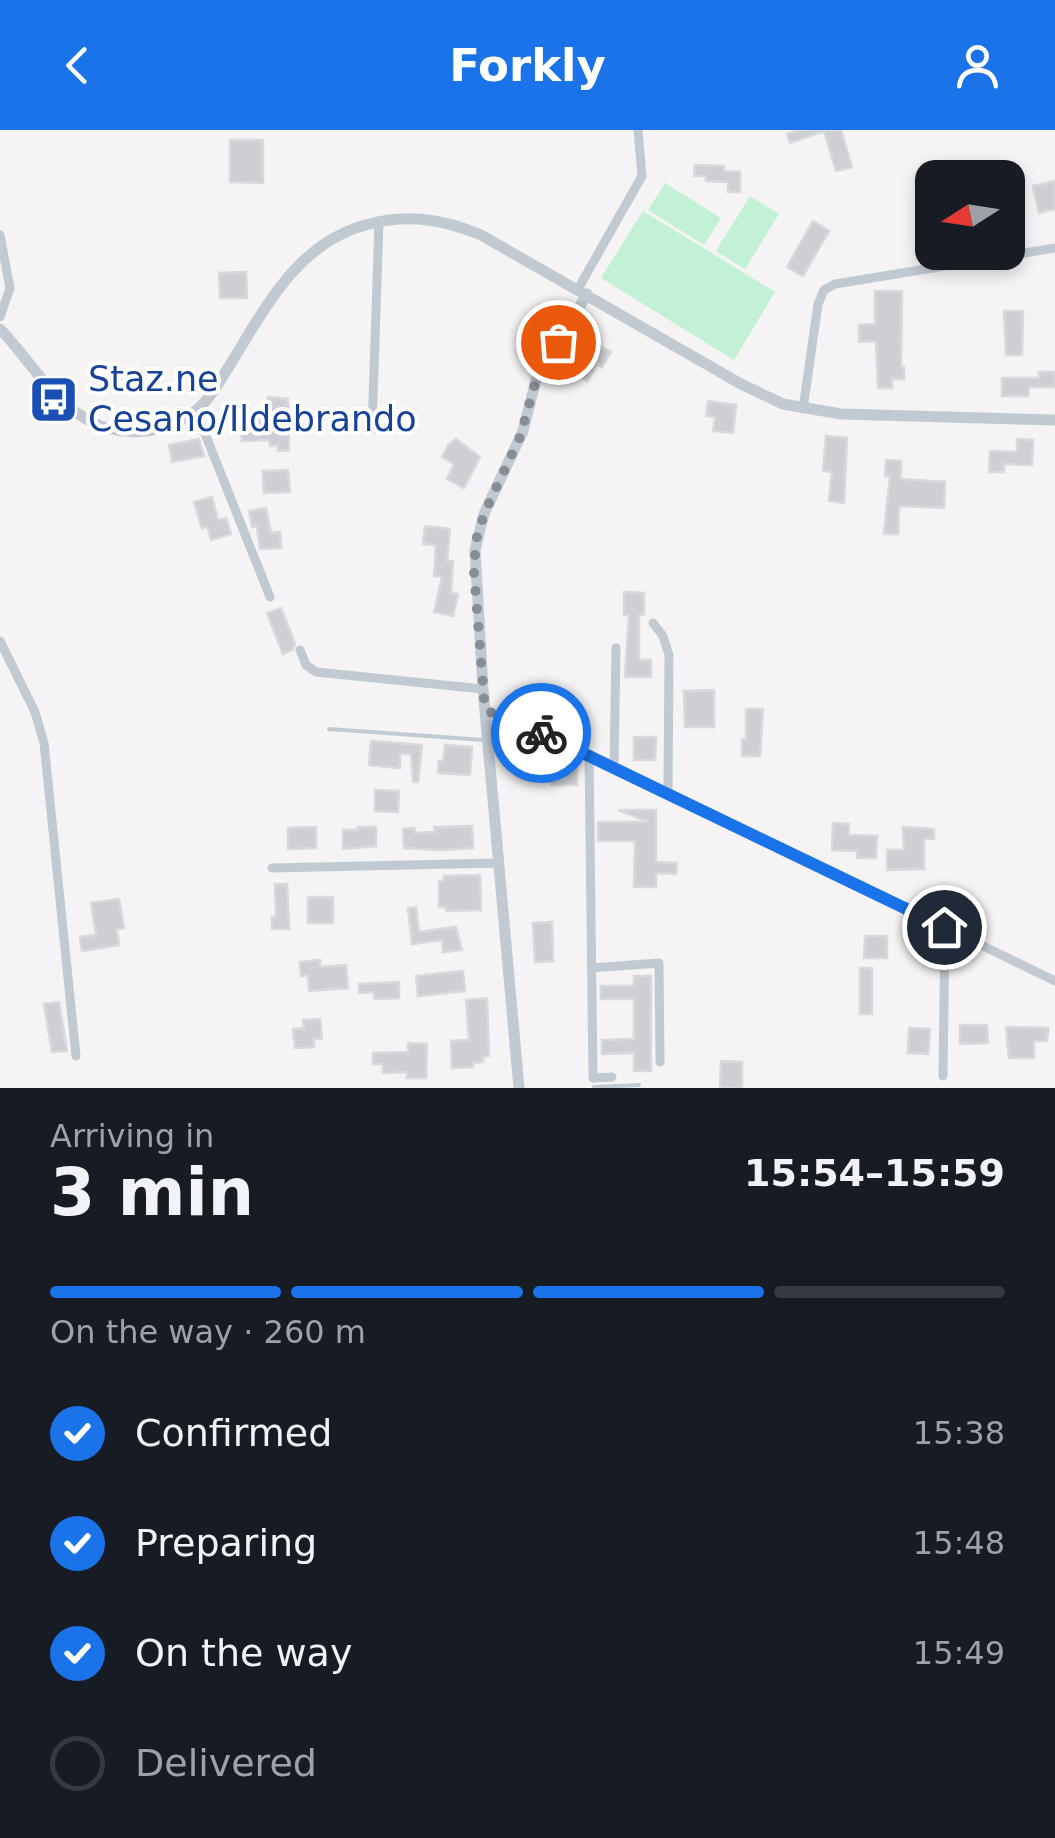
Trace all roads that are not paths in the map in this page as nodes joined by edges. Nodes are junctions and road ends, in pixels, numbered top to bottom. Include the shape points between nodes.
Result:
1 (638, 130) edge
2 (379, 222) junction
3 (0, 234) edge
4 (1055, 248) edge
5 (583, 292) junction
6 (0, 316) edge
7 (0, 329) edge
8 (803, 409) junction
9 (196, 411) junction
10 (1055, 420) edge
11 (372, 430) dead end
12 (270, 597) dead end
13 (653, 623) dead end
14 (0, 641) edge
15 (616, 648) dead end
16 (300, 650) dead end
17 (483, 689) junction
18 (485, 710) junction
19 (329, 729) dead end
20 (488, 740) junction
21 (590, 754) junction
22 (614, 767) junction
23 (668, 794) junction
24 (499, 863) junction
25 (272, 868) dead end
26 (944, 927) junction
27 (591, 968) junction
28 (1055, 981) edge
29 (76, 1056) dead end
30 (660, 1062) dead end
31 (943, 1076) dead end
32 (612, 1077) dead end
33 (593, 1084) edge
34 (639, 1085) dead end
35 (519, 1088) edge

1 - 5 street via 642,176
2 - 5 street via 412,218 465,228
2 - 9 street via 334,238 290,272
2 - 11 street
3 - 6 street via 10,288
4 - 8 street via 824,290
5 - 8 street via 741,384
5 - 17 street via 539,373 520,437 478,530 474,572
7 - 9 street via 68,405 98,425 151,430
8 - 10 street
9 - 12 street
13 - 23 street via 669,655
14 - 29 street via 44,743
15 - 22 street
16 - 17 street via 316,672
17 - 18 street
18 - 20 street
18 - 21 street
19 - 20 lane
20 - 24 street
21 - 22 street
21 - 27 street
22 - 23 street
23 - 26 street
24 - 25 street
24 - 35 street
26 - 28 street
26 - 31 street
27 - 30 street via 658,963
27 - 33 street
32 - 33 street
33 - 34 lane

